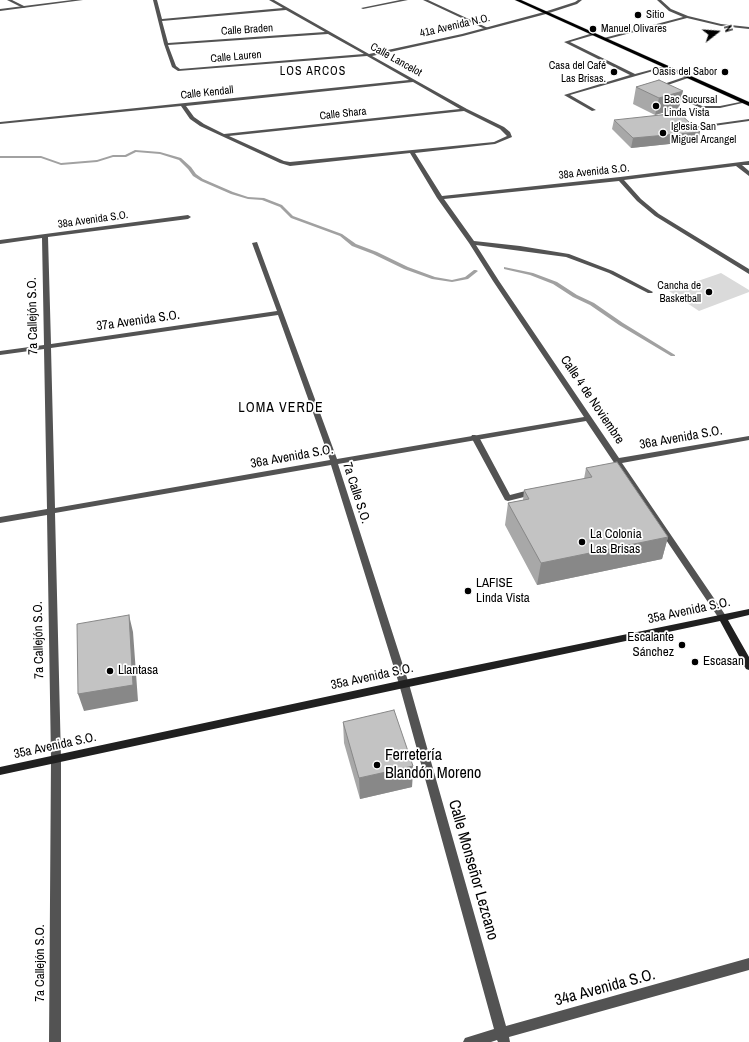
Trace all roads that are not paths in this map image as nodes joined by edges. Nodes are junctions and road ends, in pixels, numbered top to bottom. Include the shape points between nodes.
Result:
1 (9, 0) edge
2 (81, 0) edge
3 (155, 0) edge
4 (271, 0) edge
5 (406, 0) edge
6 (425, 0) edge
7 (517, 0) edge
8 (580, 0) edge
9 (659, 0) edge
10 (24, 7) junction
11 (363, 8) dead end
12 (286, 9) junction
13 (0, 10) edge
14 (545, 13) junction
15 (687, 17) junction
16 (159, 20) junction
17 (486, 28) junction
18 (749, 28) edge
19 (329, 33) junction
20 (593, 34) junction
21 (605, 39) junction
22 (166, 44) junction
23 (369, 55) junction
24 (665, 67) junction
25 (633, 75) junction
26 (689, 77) junction
27 (416, 81) junction
28 (663, 90) edge
29 (669, 93) edge
30 (747, 103) edge
31 (183, 105) junction
32 (465, 110) junction
33 (594, 110) dead end
34 (749, 120) edge
35 (0, 123) edge
36 (692, 128) edge
37 (223, 135) junction
38 (411, 151) junction
39 (749, 163) edge
40 (737, 164) junction
41 (749, 174) edge
42 (620, 179) junction
43 (440, 198) junction
44 (188, 217) dead end
45 (45, 237) junction
46 (0, 242) edge
47 (255, 243) dead end
48 (472, 244) junction
49 (749, 272) edge
50 (650, 292) dead end
51 (279, 313) junction
52 (47, 346) junction
53 (0, 353) edge
54 (589, 418) junction
55 (475, 437) junction
56 (749, 438) edge
57 (618, 461) junction
58 (334, 462) junction
59 (545, 490) edge
60 (51, 512) junction
61 (0, 520) edge
62 (749, 612) edge
63 (723, 618) junction
64 (749, 666) edge
65 (404, 684) junction
66 (56, 758) junction
67 (0, 771) edge
68 (749, 964) edge
69 (503, 1037) edge
70 (55, 1042) edge
71 (469, 1042) edge

1 - 10 street
2 - 10 street
3 - 16 street, Calle Lauren
4 - 12 street, Calle Lancelot
5 - 11 street
6 - 17 street
7 - 14 main road
8 - 14 street, 41a Avenida N.O.
9 - 15 street via 670,10
10 - 13 street
12 - 16 street
12 - 19 street, Calle Lancelot
14 - 17 street, 41a Avenida N.O.
14 - 20 main road
15 - 18 street
15 - 21 street
16 - 22 street, Calle Lauren
17 - 23 street, 41a Avenida N.O.
19 - 22 street, Calle Braden
19 - 23 street, Calle Lancelot
20 - 21 main road
20 - 25 street via 566,42
21 - 24 main road
22 - 23 street, Calle Lauren via 174,67 179,70
23 - 27 street, Calle Lancelot
24 - 25 street
24 - 26 main road
25 - 33 street via 566,95
26 - 28 street via 657,87
26 - 30 main road
27 - 31 street, Calle Kendall
27 - 32 street, Calle Lancelot
29 - 30 street via 701,107
31 - 35 street, Calle Kendall
31 - 37 street via 192,118
32 - 37 street, Calle Shara
32 - 38 street, Calle Lancelot via 502,128 510,137 495,143
34 - 36 street
37 - 38 street via 290,164
38 - 43 street, Calle 4 de Noviembre
39 - 40 street, 38a Avenida S.O.
40 - 41 street
40 - 42 street, 38a Avenida S.O.
42 - 43 street, 38a Avenida S.O.
42 - 49 street via 657,216
43 - 48 street, Calle 4 de Noviembre
44 - 45 street, 38a Avenida S.O.
45 - 46 street, 38a Avenida S.O.
45 - 52 street, 7a Callejón S.O.
47 - 51 street, 7a Calle S.O.
48 - 50 street via 567,255 612,272
48 - 54 street, Calle 4 de Noviembre
51 - 52 street, 37a Avenida S.O.
51 - 58 street, 7a Calle S.O.
52 - 53 street, 37a Avenida S.O.
52 - 60 street, 7a Callejón S.O.
54 - 55 street, 36a Avenida S.O.
54 - 57 street, Calle 4 de Noviembre
55 - 58 street, 36a Avenida S.O.
55 - 59 street via 508,498
56 - 57 street, 36a Avenida S.O.
57 - 63 street, Calle 4 de Noviembre via 622,474
58 - 60 street, 36a Avenida S.O.
58 - 65 street, 7a Calle S.O.
60 - 61 street, 36a Avenida S.O.
60 - 66 street, 7a Callejón S.O.
62 - 63 main road, 35a Avenida S.O.
63 - 64 main road, Calle 4 de Noviembre
63 - 65 main road, 35a Avenida S.O.
65 - 66 main road, 35a Avenida S.O.
65 - 69 street, Calle Monseñor Lezcano
66 - 67 main road, 35a Avenida S.O.
66 - 70 street, 7a Callejón S.O.
68 - 69 street, 34a Avenida S.O.
69 - 71 street, 34a Avenida S.O.

